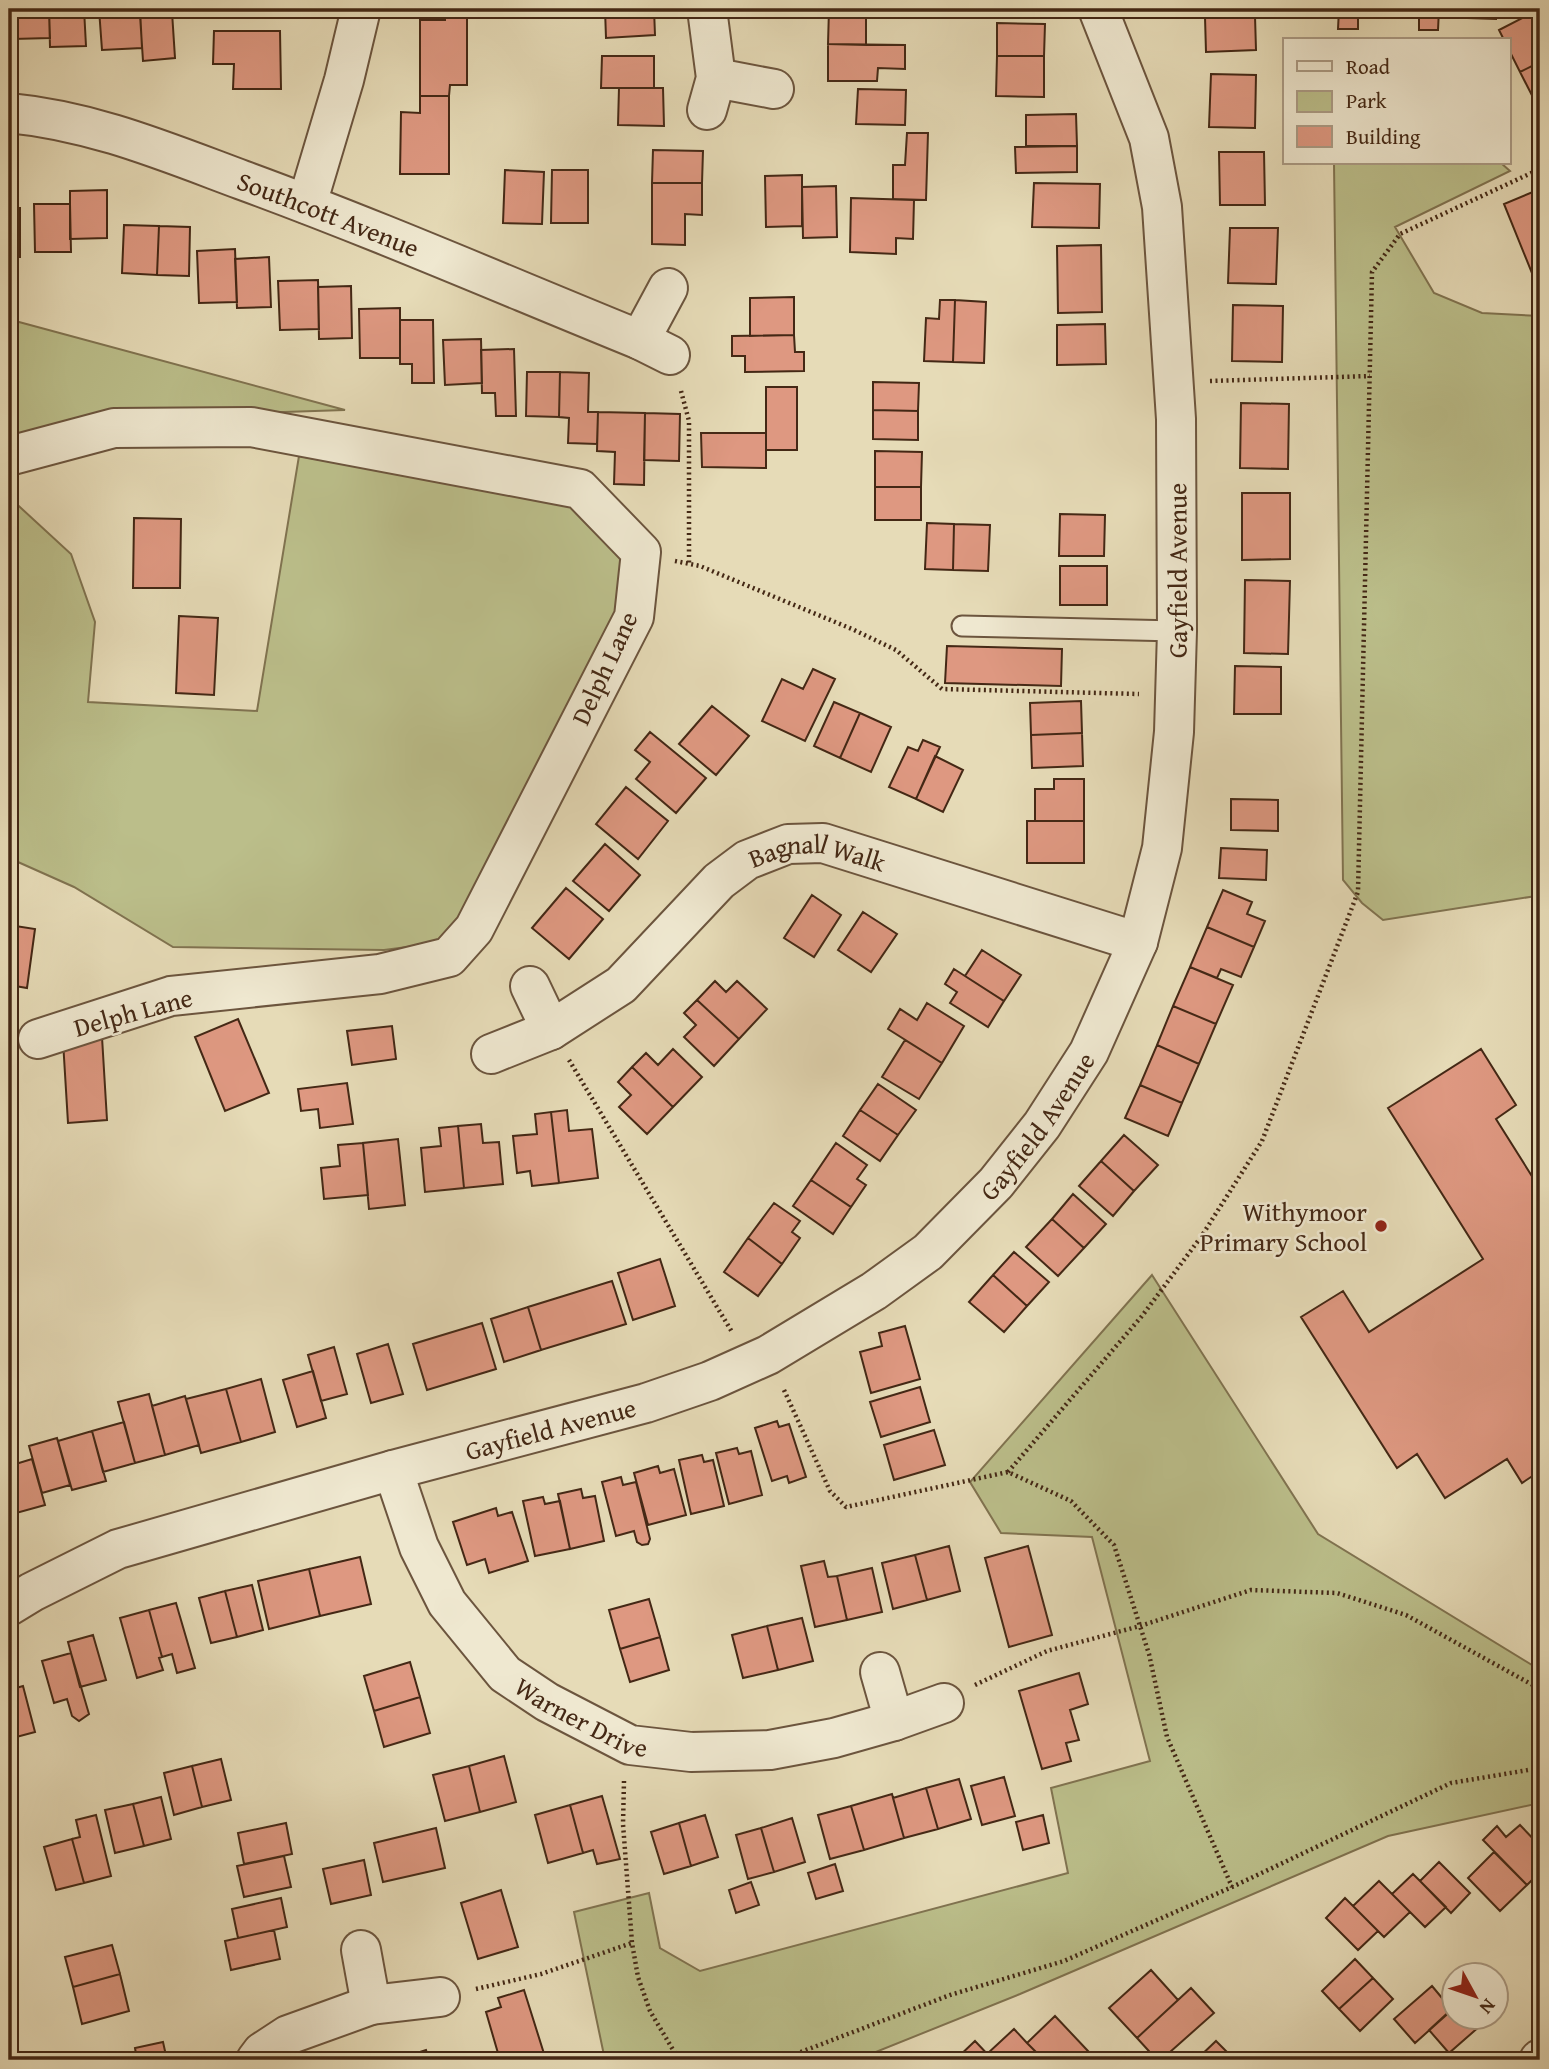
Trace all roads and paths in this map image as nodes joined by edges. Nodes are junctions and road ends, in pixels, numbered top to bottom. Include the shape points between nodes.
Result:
1 (361, 9) edge
2 (707, 9) edge
3 (1098, 9) edge
4 (774, 89) dead end
5 (9, 113) edge
6 (1540, 169) edge
7 (307, 204) junction
8 (668, 288) dead end
9 (655, 347) junction
10 (1370, 376) junction
11 (1173, 382) junction
12 (9, 456) edge
13 (640, 552) junction
14 (689, 564) junction
15 (962, 626) dead end
16 (1177, 631) junction
17 (1175, 695) junction
18 (1138, 942) junction
19 (530, 986) dead end
20 (551, 1030) junction
21 (38, 1039) dead end
22 (491, 1054) dead end
23 (768, 1355) junction
24 (393, 1470) junction
25 (1008, 1472) junction
26 (9, 1606) edge
27 (1140, 1626) junction
28 (880, 1672) dead end
29 (1540, 1689) edge
30 (944, 1703) joint
31 (894, 1721) junction
32 (630, 1745) junction
33 (1540, 1768) edge
34 (1232, 1887) junction
35 (632, 1943) junction
36 (362, 1950) dead end
37 (440, 1997) joint
38 (371, 2005) junction
39 (256, 2060) edge
40 (679, 2060) edge
41 (780, 2060) edge

1 - 7 street
2 - 4 street via 711,94
3 - 11 street, Gayfield Avenue via 1149,138 1162,207
5 - 7 street, Southcott Avenue via 111,131
6 - 10 path via 1400,234 1372,272
7 - 9 street, Southcott Avenue
8 - 9 street
9 - 14 path via 690,421
10 - 11 path
10 - 25 path via 1358,892 1262,1141 1142,1316
11 - 16 street, Gayfield Avenue
12 - 13 street via 114,428 251,426 579,489
13 - 14 path
13 - 21 street, Delph Lane via 634,617 474,929 449,957 380,974 171,996
14 - 17 path via 896,650 942,689
15 - 16 lane
16 - 17 street, Gayfield Avenue
17 - 18 street, Gayfield Avenue via 1162,848
18 - 20 street, Bagnall Walk via 823,843 788,844 747,860 719,881 621,985
18 - 23 street, Gayfield Avenue via 1089,1052 1042,1125 980,1200 928,1252 874,1291
19 - 20 street
20 - 22 street, Bagnall Walk
20 - 23 path via 738,1341
23 - 24 street, Gayfield Avenue via 646,1403
23 - 25 path via 830,1491 846,1507
24 - 26 street, Gayfield Avenue via 118,1549
24 - 32 street, Warner Drive via 419,1547 447,1603 505,1674 547,1702
25 - 27 path via 1071,1501 1114,1545
27 - 29 path via 1251,1590 1336,1593 1406,1615
27 - 30 path via 1047,1651
27 - 34 path via 1167,1737
28 - 31 street
30 - 31 street, Warner Drive
31 - 32 street, Warner Drive via 770,1750 691,1752
32 - 35 path via 623,1824
33 - 34 path via 1451,1783
34 - 41 path via 1064,1961 950,1995
35 - 37 path via 541,1974
35 - 40 path via 650,2011
36 - 38 street
37 - 38 street
38 - 39 street via 288,2035

